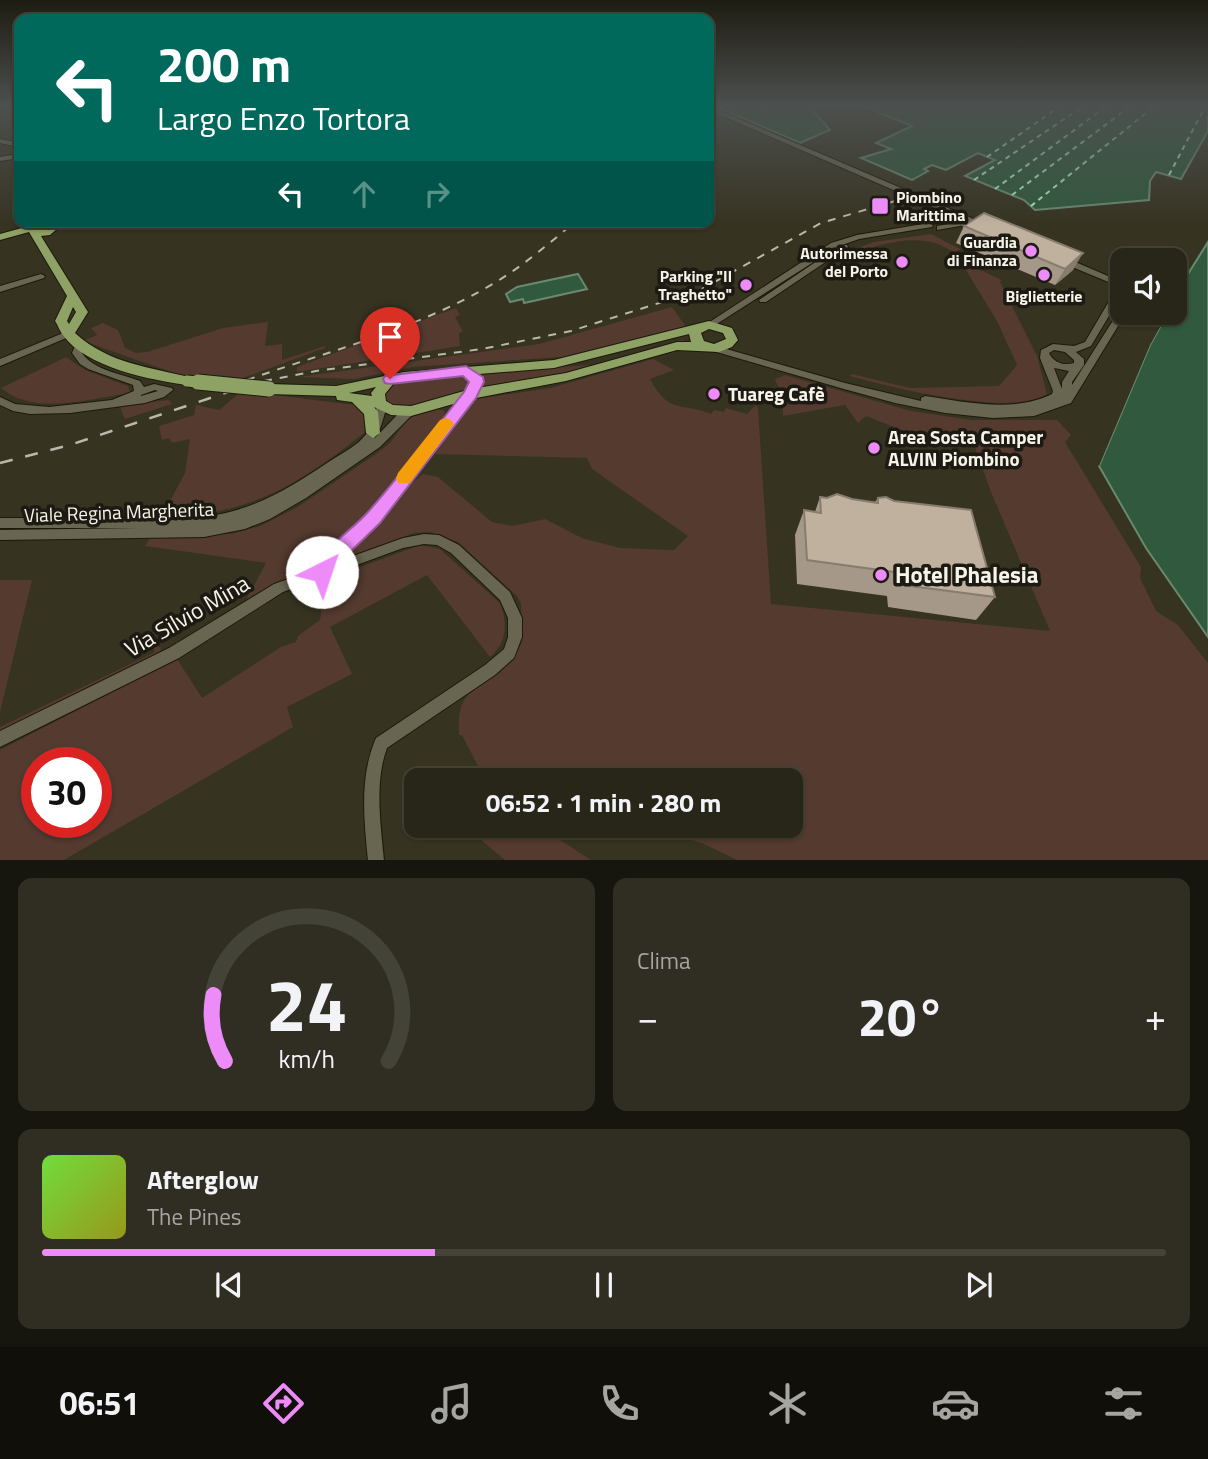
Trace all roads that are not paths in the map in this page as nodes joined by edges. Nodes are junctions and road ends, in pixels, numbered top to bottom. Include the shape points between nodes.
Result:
1 (791, 145) edge
2 (936, 207) junction
3 (964, 218) junction
4 (948, 219) junction
5 (973, 222) junction
6 (957, 226) junction
7 (935, 227) junction
8 (46, 228) edge
9 (989, 229) edge
10 (5, 236) edge
11 (1055, 256) edge
12 (51, 259) junction
13 (41, 276) dead end
14 (1110, 280) edge
15 (0, 289) edge
16 (72, 297) junction
17 (1110, 306) edge
18 (80, 310) junction
19 (65, 313) junction
20 (1112, 325) edge
21 (700, 329) junction
22 (68, 334) junction
23 (729, 337) junction
24 (79, 346) junction
25 (702, 346) junction
26 (0, 348) edge
27 (716, 349) junction
28 (1063, 349) junction
29 (1045, 358) junction
30 (4, 361) edge
31 (1077, 366) junction
32 (466, 370) junction
33 (390, 379) junction
34 (303, 391) junction
35 (137, 394) junction
36 (471, 394) junction
37 (339, 398) junction
38 (0, 401) edge
39 (116, 401) junction
40 (439, 403) junction
41 (381, 405) junction
42 (411, 411) junction
43 (448, 421) junction
44 (373, 433) junction
45 (0, 523) edge
46 (72, 528) junction
47 (0, 535) edge
48 (322, 572) junction
49 (0, 739) edge
50 (376, 860) edge

1 - 2 street
2 - 3 street
2 - 4 street
3 - 4 street
3 - 5 street
4 - 6 street
4 - 7 street
5 - 6 street
5 - 9 street
6 - 7 street
7 - 21 street via 857,237 834,245
7 - 23 street via 842,248 733,320
8 - 10 main road
8 - 12 main road
8 - 12 main road via 42,246
11 - 14 street
12 - 16 main road
13 - 15 street
16 - 18 main road
16 - 19 main road
17 - 28 street via 1088,344
18 - 19 main road
18 - 22 main road
19 - 22 main road via 61,321
20 - 31 street
21 - 23 main road
21 - 25 main road via 696,340
21 - 32 main road via 596,362
22 - 24 main road
22 - 30 street
23 - 27 main road
23 - 29 street via 752,353 913,398 1010,407 1040,404 1057,396 1057,384
24 - 34 main road, bridge via 121,364 187,382
24 - 35 street via 77,353 83,362 137,383
25 - 27 main road
25 - 36 main road via 677,346 566,377
26 - 30 street
27 - 31 street via 900,401 937,409 1021,415 1053,409 1067,401
28 - 29 street via 1045,349
28 - 31 street
29 - 31 street via 1058,367
32 - 33 main road
32 - 36 main road via 476,377
33 - 34 main road via 344,390
33 - 41 main road via 379,393
34 - 37 main road
35 - 39 street
35 - 39 street via 158,387 168,390 153,397
36 - 40 main road
36 - 43 street
37 - 41 main road via 362,398
37 - 44 main road via 368,407
38 - 39 street via 36,410
40 - 42 main road
40 - 43 street via 450,409
41 - 42 main road
41 - 44 street
42 - 46 street, Viale Regina Margherita via 376,444 302,495 244,524 204,531
43 - 48 street via 374,517
44 - 46 street, Viale Regina Margherita via 283,498 250,514 197,523
45 - 46 street, Viale Regina Margherita
46 - 47 street, Viale Regina Margherita
48 - 49 street, Via Silvio Mina via 279,588 174,653
48 - 50 street, Via Silvio Mina via 416,540 439,540 505,596 515,618 512,646 501,661 381,743 375,769

